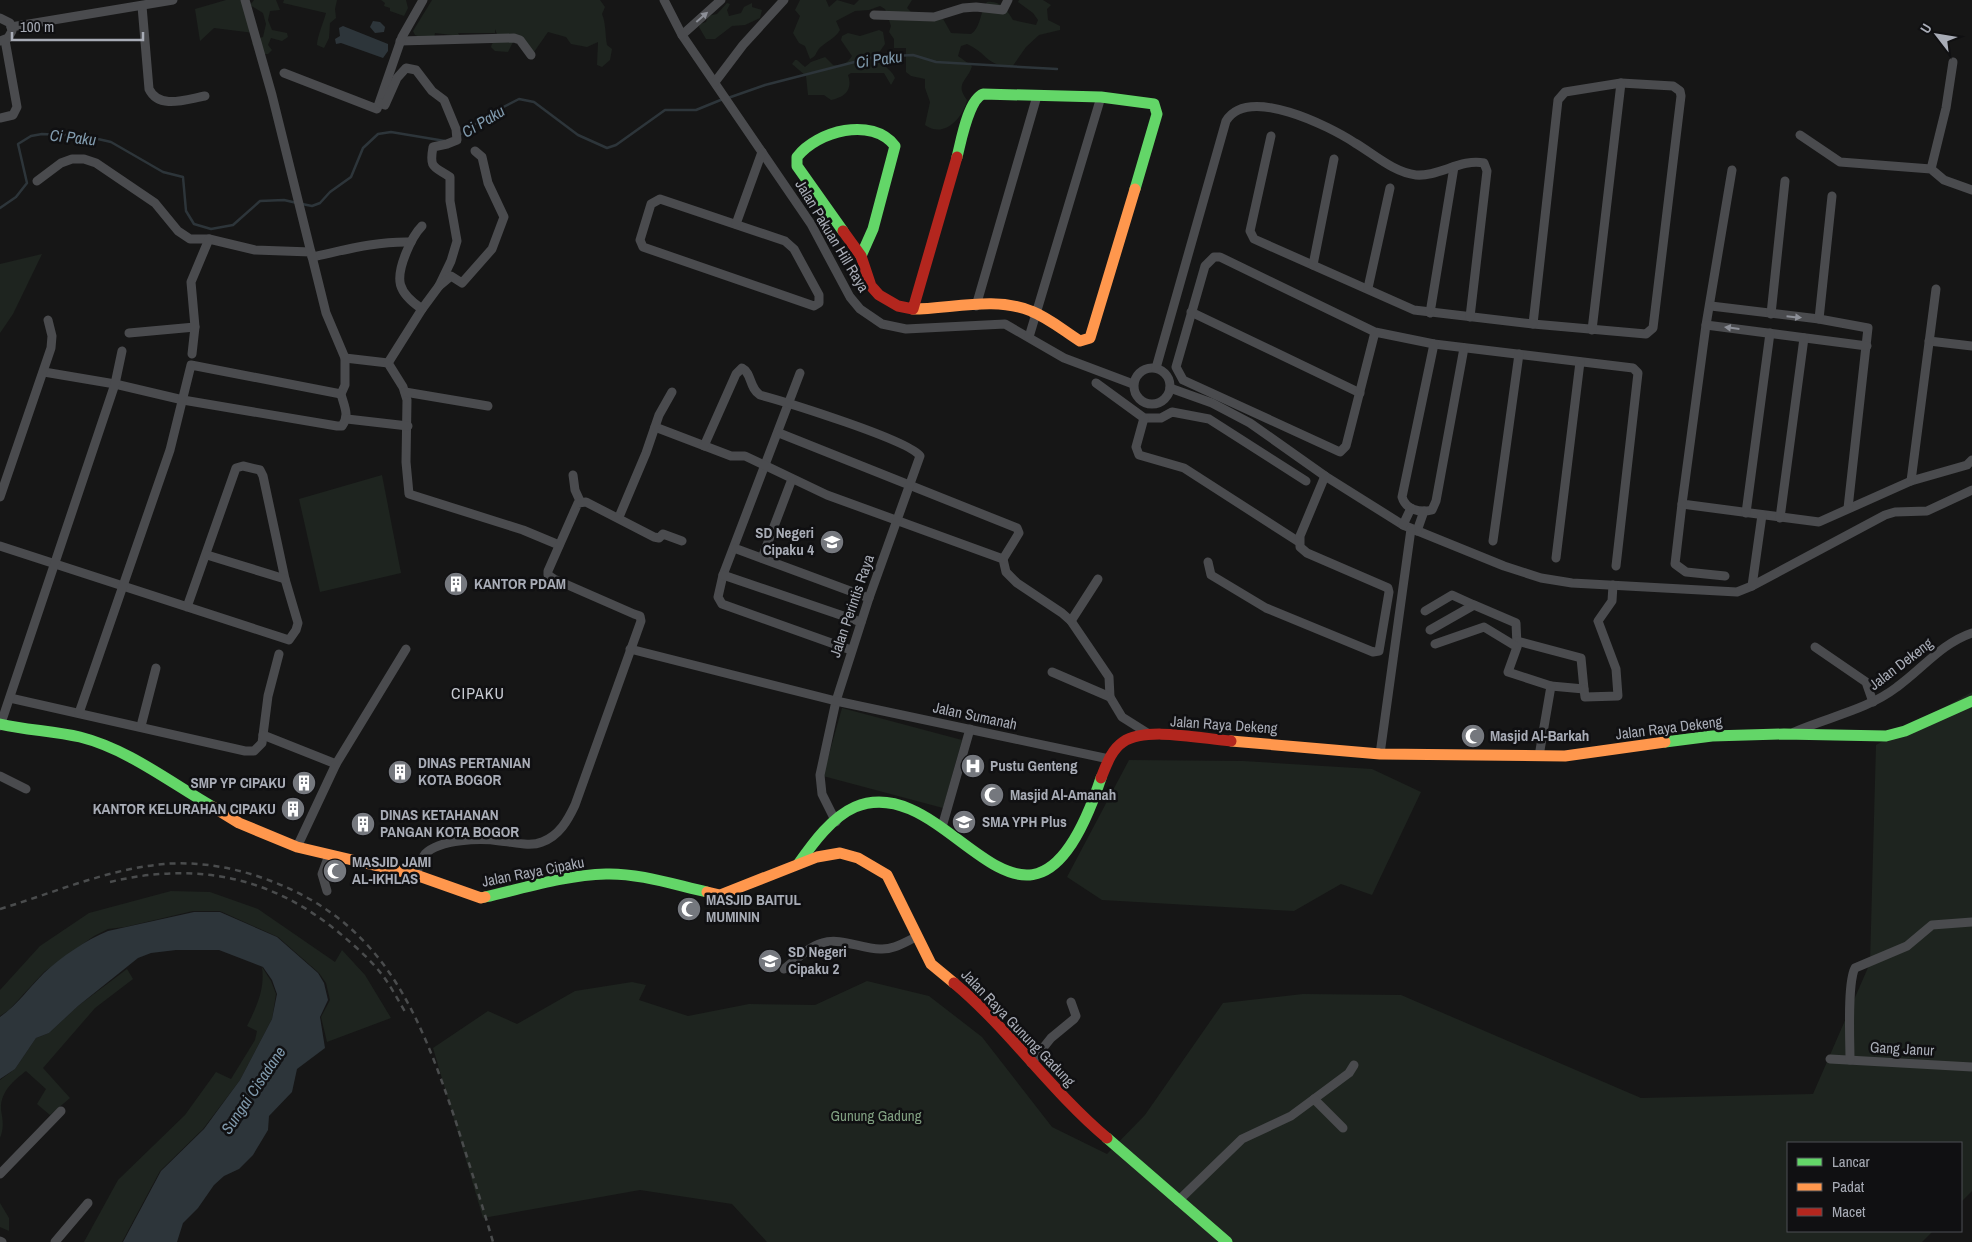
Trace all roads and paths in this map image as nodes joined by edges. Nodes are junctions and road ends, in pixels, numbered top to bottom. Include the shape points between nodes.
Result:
1 (173, 0) edge
2 (245, 0) edge
3 (423, 0) edge
4 (664, 0) edge
5 (721, 0) edge
6 (784, 0) edge
7 (1008, 0) edge
8 (142, 6) junction
9 (874, 15) dead end
10 (0, 18) edge
11 (11, 27) junction
12 (682, 35) junction
13 (2, 41) edge
14 (400, 41) junction
15 (531, 55) dead end
16 (1953, 62) dead end
17 (284, 73) dead end
18 (1621, 83) junction
19 (717, 85) junction
20 (205, 96) dead end
21 (1037, 96) junction
22 (1101, 96) junction
23 (380, 103) junction
24 (0, 118) edge
25 (1800, 135) dead end
26 (1272, 136) dead end
27 (475, 151) dead end
28 (762, 152) junction
29 (1334, 160) dead end
30 (1454, 168) junction
31 (1930, 168) junction
32 (1732, 170) dead end
33 (37, 181) dead end
34 (1785, 181) dead end
35 (1390, 188) dead end
36 (1972, 190) edge
37 (1832, 196) dead end
38 (736, 224) junction
39 (422, 226) dead end
40 (209, 239) junction
41 (411, 242) junction
42 (311, 254) junction
43 (861, 256) junction
44 (1313, 265) junction
45 (439, 286) junction
46 (1368, 288) junction
47 (1936, 289) dead end
48 (976, 306) junction
49 (1710, 306) junction
50 (422, 309) junction
51 (913, 309) junction
52 (1191, 312) junction
53 (1035, 313) junction
54 (1430, 313) junction
55 (1770, 314) junction
56 (1470, 317) junction
57 (1819, 319) junction
58 (48, 320) dead end
59 (1533, 324) junction
60 (1706, 325) junction
61 (195, 327) junction
62 (1592, 330) junction
63 (1375, 332) junction
64 (129, 333) dead end
65 (1770, 333) junction
66 (1029, 337) junction
67 (1804, 338) junction
68 (1930, 341) junction
69 (1434, 344) junction
70 (1867, 346) junction
71 (1972, 346) edge
72 (1464, 348) junction
73 (122, 351) dead end
74 (192, 354) dead end
75 (1519, 354) junction
76 (345, 358) junction
77 (388, 362) junction
78 (1580, 362) junction
79 (1156, 368) junction
80 (44, 372) junction
81 (800, 373) dead end
82 (1096, 383) dead end
83 (115, 384) junction
84 (1134, 384) junction
85 (1170, 388) junction
86 (405, 392) junction
87 (672, 392) dead end
88 (1360, 393) junction
89 (341, 394) junction
90 (183, 400) junction
91 (789, 402) junction
92 (488, 406) dead end
93 (347, 418) junction
94 (1144, 418) junction
95 (408, 426) junction
96 (655, 427) junction
97 (779, 433) junction
98 (704, 446) junction
99 (1972, 460) edge
100 (765, 466) junction
101 (573, 475) dead end
102 (1325, 476) junction
103 (792, 479) junction
104 (1306, 481) dead end
105 (1911, 481) junction
106 (910, 485) junction
107 (1972, 490) edge
108 (0, 497) edge
109 (580, 501) junction
110 (1682, 504) junction
111 (1410, 508) junction
112 (1848, 508) junction
113 (1424, 511) junction
114 (1746, 513) junction
115 (1762, 515) junction
116 (619, 517) junction
117 (1780, 518) junction
118 (897, 520) junction
119 (1410, 528) junction
120 (682, 541) dead end
121 (1493, 541) dead end
122 (1299, 542) junction
123 (559, 545) junction
124 (0, 546) edge
125 (734, 548) junction
126 (206, 555) junction
127 (762, 558) junction
128 (1556, 558) dead end
129 (1003, 559) junction
130 (1208, 562) dead end
131 (54, 564) junction
132 (1616, 566) dead end
133 (724, 575) junction
134 (1725, 576) dead end
135 (285, 579) junction
136 (1098, 580) dead end
137 (1613, 586) junction
138 (1752, 586) junction
139 (123, 588) junction
140 (869, 598) junction
141 (1474, 604) junction
142 (187, 608) junction
143 (1425, 611) dead end
144 (861, 622) junction
145 (1071, 622) junction
146 (1430, 630) dead end
147 (1972, 634) edge
148 (1435, 644) dead end
149 (1517, 644) junction
150 (1815, 647) dead end
151 (406, 649) dead end
152 (630, 649) junction
153 (851, 650) junction
154 (279, 654) dead end
155 (156, 668) dead end
156 (1052, 672) dead end
157 (1551, 686) junction
158 (1584, 689) junction
159 (1110, 697) junction
160 (10, 698) junction
161 (836, 701) junction
162 (1972, 701) edge
163 (1873, 702) junction
164 (78, 712) junction
165 (0, 725) edge
166 (141, 726) junction
167 (970, 729) junction
168 (1149, 734) junction
169 (1790, 734) junction
170 (263, 735) junction
171 (1380, 754) junction
172 (1539, 756) junction
173 (1109, 759) junction
174 (336, 764) junction
175 (0, 776) edge
176 (26, 789) dead end
177 (836, 822) junction
178 (942, 827) junction
179 (297, 848) junction
180 (329, 855) junction
181 (799, 863) junction
182 (416, 875) junction
183 (327, 891) dead end
184 (1972, 922) edge
185 (916, 937) junction
186 (784, 969) dead end
187 (1071, 1002) dead end
188 (1830, 1059) dead end
189 (1850, 1060) junction
190 (1031, 1063) junction
191 (1354, 1065) dead end
192 (1972, 1067) edge
193 (1314, 1099) junction
194 (61, 1111) dead end
195 (1343, 1128) dead end
196 (0, 1174) edge
197 (1178, 1201) junction
198 (88, 1203) dead end
199 (55, 1242) edge
200 (1227, 1242) edge

1 - 8 street
2 - 42 street
3 - 14 street
4 - 12 street, Jalan Pakuan Hill Raya
12 -> 5 street
6 - 19 street via 742,45
7 - 9 street via 1003,10 976,6 934,17
8 - 11 street
8 - 20 street via 152,95 165,102
10 - 11 street via 7,20
11 - 13 street via 10,35
12 - 19 street, Jalan Pakuan Hill Raya
13 - 24 street via 17,107 12,115
14 - 15 street via 514,38 520,40
14 - 23 street
16 - 31 street via 1946,108
17 - 23 street via 377,109
18 - 59 street via 1565,92 1558,100
18 - 62 street
18 - 62 street via 1673,86 1681,96 1656,312 1653,328 1646,334
19 - 28 street, Jalan Pakuan Hill Raya
21 - 22 street
21 - 48 street
21 - 51 street via 984,94 974,102
22 - 53 street
22 - 53 street via 1148,101 1157,108 1157,114 1092,334 1080,341
23 - 45 street via 385,105 397,78 406,68 416,70 444,100 456,129 457,140 433,147 430,161 436,170 450,177 450,201 456,234 451,261
25 - 31 street via 1840,162
26 - 44 street via 1251,236
27 - 45 street via 482,157 488,183 504,217 492,249 462,283 451,276
28 - 38 street
28 - 66 street, Jalan Pakuan Hill Raya via 811,224 850,297 871,318 906,329 1005,324
29 - 44 street
30 - 54 street
30 - 56 street via 1480,162 1487,171
30 - 79 street via 1416,175 1394,168 1314,120 1268,107 1254,106 1234,111 1226,121
31 - 36 street via 1944,180
32 - 49 street
33 - 40 street via 61,162 91,160 156,203 183,236 190,240
34 - 55 street
35 - 46 street
37 - 57 street
38 - 38 street via 656,200 651,204 640,240 646,249 814,306 819,303 819,295 789,244
39 - 41 street
40 - 42 street via 256,250
40 - 61 street via 190,282
41 - 42 street via 392,241
41 - 50 street via 398,273 400,287 410,301
42 - 76 street via 326,313
43 - 43 street via 873,229 895,150 887,138 860,128 846,127 832,131 800,153 796,162
43 - 51 street via 872,286 879,295 898,306
44 - 46 street
45 - 50 street
46 - 54 street via 1399,305
47 - 68 street
48 - 51 street
48 - 53 street via 1016,307
49 - 55 street
49 - 60 street
50 - 77 street
52 - 63 street via 1205,266 1214,257 1220,257
52 - 88 street
52 - 88 street via 1176,367 1183,380 1336,452 1346,446
53 - 66 street
54 - 56 street
55 -> 57 street
56 - 59 street
57 - 70 street via 1866,326 1869,330
58 - 80 street via 52,336
59 - 62 street
65 -> 60 street
60 - 110 street
61 - 64 street
61 - 74 street
63 - 69 street
63 - 88 street
65 - 67 street
65 - 114 street
66 - 84 street, Jalan Pakuan Hill Raya via 1064,358
67 - 70 street
67 - 117 street
68 - 71 street
68 - 105 street
69 - 72 street
69 - 111 street via 1402,497
70 - 112 street
72 - 75 street
72 - 113 street via 1436,501 1432,510
73 - 83 street
75 - 78 street
75 - 121 street
76 - 77 street
76 - 89 street via 345,385
77 - 86 street
78 - 128 street
78 - 132 street via 1633,368 1638,373
79 - 84 street via 1141,371
79 - 85 street via 1167,375
80 - 83 street
80 - 108 street
81 - 91 street
82 - 94 street
83 - 90 street
83 - 131 street
84 - 85 street via 1140,400 1150,404 1161,402
85 - 102 street via 1212,402 1244,419
86 - 92 street
86 - 95 street
87 - 96 street
89 - 90 street via 191,364
89 - 93 street
90 - 93 street via 337,426 342,426
90 - 139 street via 170,450
91 - 97 street
91 - 98 street via 757,392 751,386 746,370 740,368
91 - 106 street, Jalan Perintis Raya via 896,440 917,451 920,460
93 - 95 street
94 - 104 street via 1161,418 1172,412 1209,419
94 - 122 street via 1136,447 1139,455 1184,468
95 - 123 street via 406,462 409,494 523,530
96 - 98 street
96 - 116 street
97 - 100 street
97 - 106 street
98 - 100 street via 731,456 745,456
99 - 105 street via 1967,465
100 - 103 street
100 - 125 street
101 - 109 street
102 - 119 street
102 - 122 street
103 - 118 street
103 - 127 street
105 - 112 street
106 - 118 street, Jalan Perintis Raya
106 - 129 street via 1018,528 1019,533
107 - 138 street via 1927,511 1885,515
109 - 116 street
109 - 123 street
110 - 114 street
110 - 134 street via 1675,564 1686,572
111 - 113 street
111 - 119 street
112 - 117 street via 1819,522
113 - 119 street
114 - 115 street
115 - 117 street
115 - 138 street
116 - 120 street via 654,537 659,538 662,534
118 - 129 street
118 - 140 street, Jalan Perintis Raya
119 - 137 street via 1542,578
119 - 171 street
122 - 130 street via 1306,553 1388,588 1379,651 1373,652 1266,608 1211,576
123 - 152 street via 548,571 551,577 640,616
124 - 131 street
125 - 127 street
125 - 133 street
126 - 135 street
126 - 135 street via 236,468 243,466 260,470
126 - 142 street
127 - 140 street
129 - 145 street via 1006,572 1017,583
131 - 139 street
131 - 160 street
133 - 144 street
133 - 153 street via 718,597 722,604
135 - 142 street via 298,623 289,640
136 - 145 street
137 - 138 street via 1728,592
137 - 158 street via 1612,601 1598,621 1616,669 1618,696 1585,697
139 - 142 street
139 - 164 street
140 - 144 street, Jalan Perintis Raya
141 - 143 street via 1452,595
141 - 146 street
141 - 149 street via 1516,623
144 - 153 street, Jalan Perintis Raya
145 - 159 street via 1109,677
147 - 163 street, Jalan Dekeng via 1954,642 1925,662 1898,687
148 - 149 street via 1484,627
149 - 157 street via 1508,672
149 - 158 street via 1580,658
150 - 163 street via 1866,682
151 - 174 street
152 - 161 street, Jalan Sumanah
152 - 182 street via 575,805 562,828 542,842 533,844 490,839 454,841 424,855
153 - 161 street, Jalan Perintis Raya
154 - 170 street via 268,696
155 - 166 street
156 - 159 street
157 - 158 street
157 - 172 street
159 - 168 street via 1122,717
160 - 164 street
160 - 165 street
161 - 167 street, Jalan Sumanah
161 - 177 street, Jalan Perintis Raya via 820,785
162 - 169 street, Jalan Raya Dekeng via 1886,736
163 - 169 street, Jalan Dekeng
164 - 166 street
165 - 179 street, Jalan Raya Cipaku via 79,737 101,744 239,823
166 - 170 street via 250,752 259,749
167 - 173 street, Jalan Sumanah
167 - 178 street
168 - 171 street, Jalan Raya Dekeng
168 - 173 street, Jalan Raya Dekeng via 1121,743
169 - 172 street, Jalan Raya Dekeng via 1712,736 1565,756
170 - 174 street
171 - 172 street, Jalan Raya Dekeng
173 - 178 street, Jalan Raya Dekeng via 1074,839 1044,872 1028,875 1005,873
174 - 179 street
175 - 176 street
177 - 178 street, Jalan Raya Dekeng via 855,807 871,803 911,810
177 - 181 street, Jalan Raya Dekeng via 808,849
179 - 180 street, Jalan Raya Cipaku
180 - 182 street, Jalan Raya Cipaku
180 - 183 street via 322,874
181 - 182 street, Jalan Raya Cipaku via 720,895 639,877 607,874 573,877 481,898
181 - 185 street, Jalan Raya Gunung Gadung via 840,853 870,864 887,875 893,884
184 - 189 street via 1929,926 1907,946 1855,968
185 - 186 street via 897,946 880,949 824,942 810,948
185 - 190 street, Jalan Raya Gunung Gadung via 931,964 972,998
187 - 190 street via 1076,1016 1051,1038
188 - 189 street, Gang Janur
189 - 192 street, Gang Janur
190 - 197 street, Jalan Raya Gunung Gadung via 1098,1131
191 - 193 street via 1349,1073
193 - 195 street
193 - 197 street via 1291,1116 1242,1139
194 - 196 street
197 - 200 street, Jalan Raya Gunung Gadung
198 - 199 street

